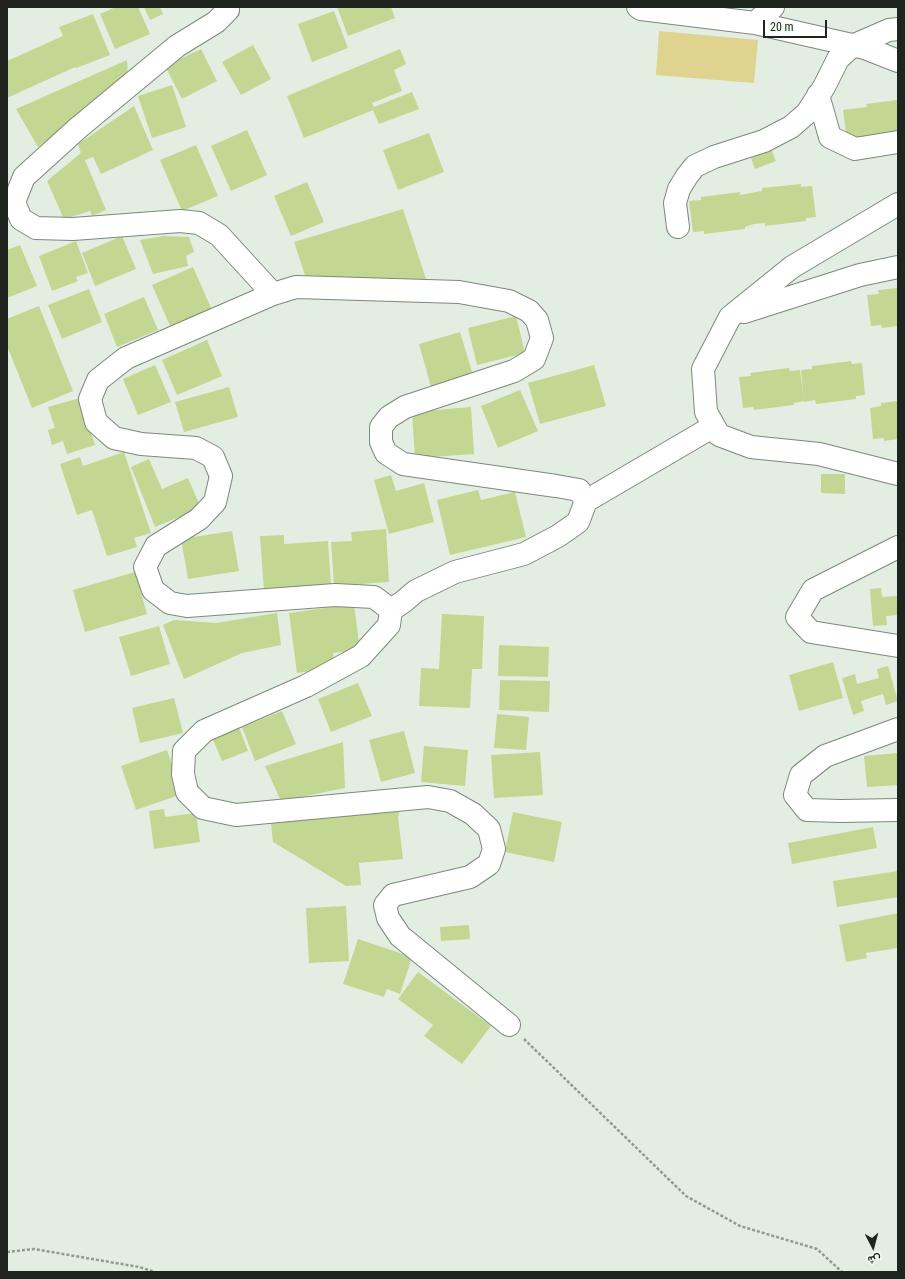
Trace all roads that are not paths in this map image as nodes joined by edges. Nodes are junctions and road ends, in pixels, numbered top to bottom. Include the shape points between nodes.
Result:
1 (227, 7) edge
2 (638, 7) edge
3 (773, 7) edge
4 (755, 23) junction
5 (898, 29) edge
6 (852, 46) junction
7 (898, 61) edge
8 (818, 95) junction
9 (898, 142) edge
10 (898, 204) edge
11 (678, 227) dead end
12 (898, 267) edge
13 (273, 294) junction
14 (730, 317) junction
15 (714, 426) junction
16 (898, 474) edge
17 (586, 501) junction
18 (898, 547) edge
19 (390, 610) junction
20 (898, 646) edge
21 (898, 729) edge
22 (898, 810) edge
23 (509, 1025) road end

1 - 13 street via 228,10 216,22 177,46 72,133 24,177 14,202 21,219 36,228 73,229 180,221 199,222 219,235
2 - 4 street
3 - 4 street
4 - 6 street
5 - 6 street via 889,30
6 - 7 street via 865,48
6 - 8 street via 838,59
8 - 9 street via 830,137 855,149
8 - 11 street via 807,113 790,127 764,141 695,166 679,189 675,203
10 - 14 street via 792,267
12 - 14 street via 860,275
13 - 17 street via 296,287 459,292 509,301 530,311 542,338 534,358 514,371 405,407 389,417 380,427 381,442 386,453 403,464 579,490
13 - 19 street via 126,358 98,380 90,399 96,422 114,438 141,444 196,448 213,456 221,476 215,502 199,519 156,546 145,567 153,590 170,603 187,606 335,595 374,596
14 - 15 street via 703,369 706,412
15 - 16 street via 719,435 751,447 818,454
15 - 17 street
17 - 19 street via 578,522 558,536 524,554 455,572 416,591
18 - 20 street via 813,590 797,617 812,632
19 - 23 street via 389,625 361,656 306,686 204,731 184,751 183,774 187,792 203,808 236,816 428,797 450,801 473,814 489,829 494,849 489,864 470,877 393,895 385,905 388,918 400,936
21 - 22 street via 825,756 801,775 795,795 807,810

